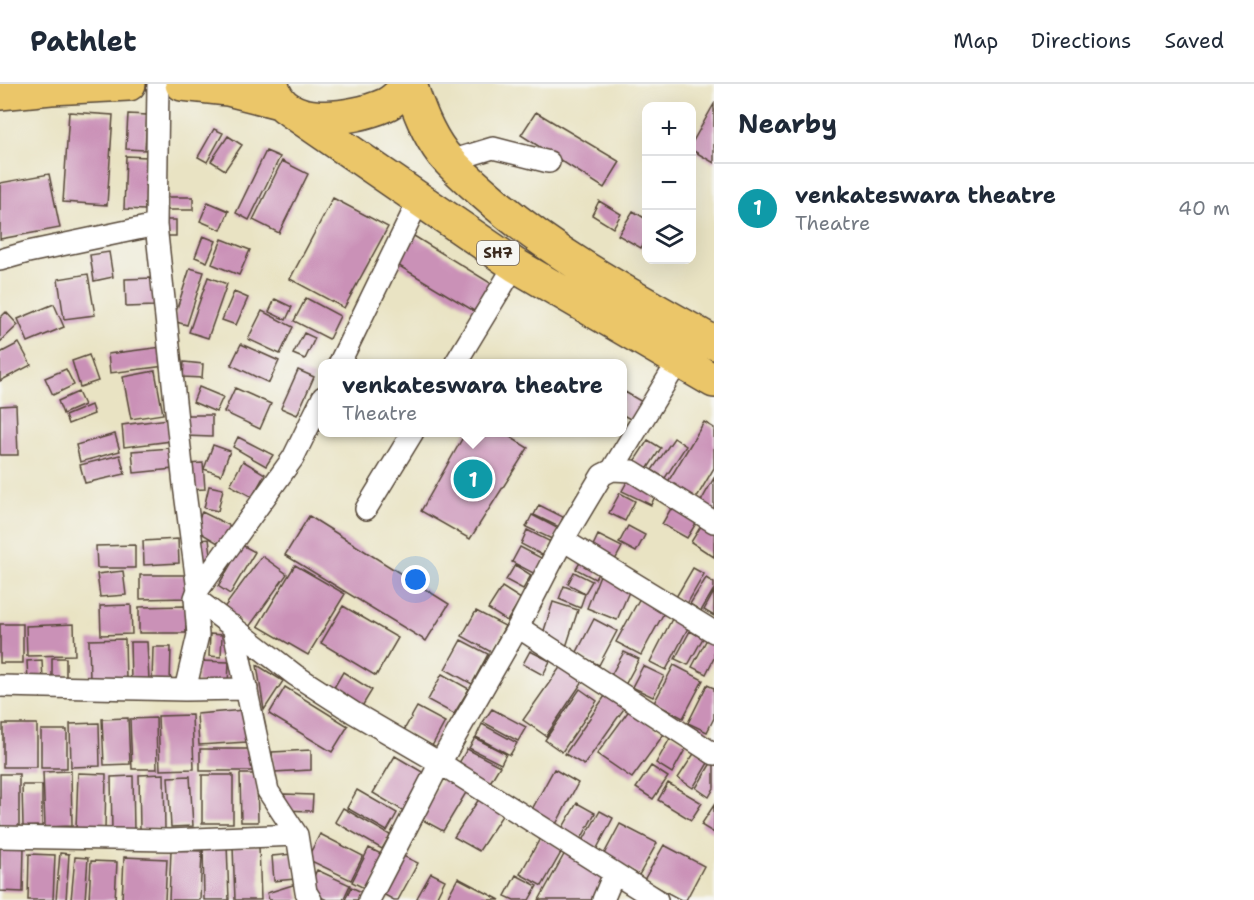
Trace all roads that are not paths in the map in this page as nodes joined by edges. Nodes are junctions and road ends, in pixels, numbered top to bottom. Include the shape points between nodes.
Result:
1 (129, 84) edge
2 (158, 84) edge
3 (182, 84) edge
4 (410, 84) edge
5 (0, 93) edge
6 (280, 99) edge
7 (450, 160) junction
8 (549, 162) dead end
9 (419, 200) junction
10 (156, 225) junction
11 (0, 260) edge
12 (515, 265) junction
13 (714, 343) edge
14 (341, 359) edge
15 (457, 359) edge
16 (679, 360) junction
17 (714, 381) edge
18 (318, 407) edge
19 (410, 437) edge
20 (612, 471) junction
21 (366, 509) dead end
22 (714, 522) edge
23 (563, 540) junction
24 (196, 594) junction
25 (233, 626) junction
26 (518, 627) junction
27 (714, 632) edge
28 (0, 686) edge
29 (247, 688) junction
30 (186, 690) junction
31 (714, 754) edge
32 (440, 763) junction
33 (297, 835) junction
34 (0, 837) edge
35 (614, 874) junction
36 (311, 900) edge
37 (369, 900) edge
38 (603, 900) edge
39 (657, 900) edge

1 - 5 main road
2 - 10 street
3 - 6 main road
4 - 6 main road, SH7 via 387,105 339,117 310,117
4 - 7 main road, SH7 via 428,129
6 - 9 main road, SH7
7 - 8 street via 493,148
7 - 13 main road, SH7 via 521,225 577,264
9 - 12 main road, SH7
9 - 14 street
10 - 11 street
10 - 24 street
12 - 15 street
12 - 16 main road, SH7
16 - 17 main road, SH7
16 - 20 street
18 - 24 street via 293,459
19 - 21 street
20 - 22 street via 632,471
20 - 23 street via 602,475
23 - 26 street
23 - 27 street
24 - 25 street
24 - 30 street via 198,635
25 - 29 street
25 - 32 street via 295,675
26 - 31 street
26 - 32 street
28 - 30 street
29 - 30 street
29 - 33 street via 268,791
32 - 35 street
32 - 37 street
33 - 34 street via 169,840
33 - 36 street via 306,892
35 - 38 street
35 - 39 street

